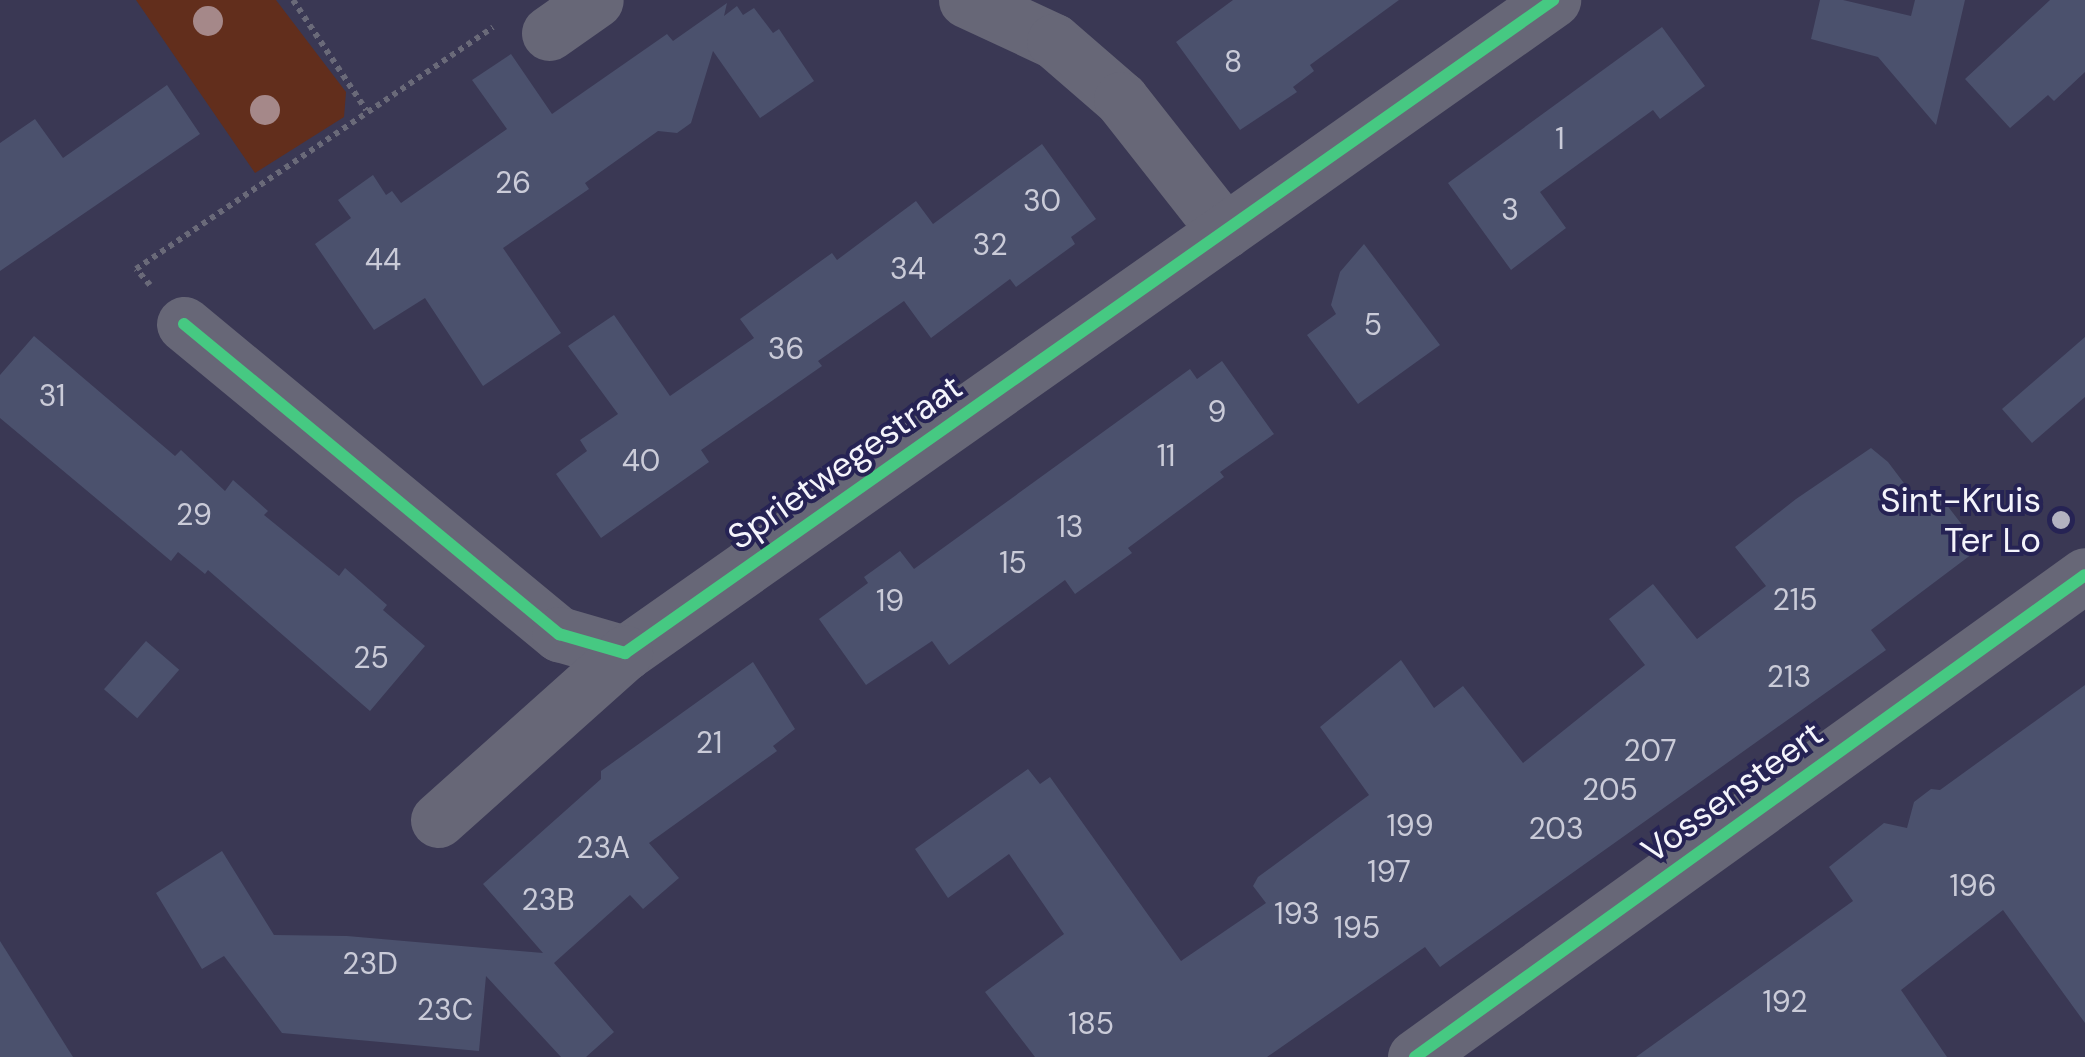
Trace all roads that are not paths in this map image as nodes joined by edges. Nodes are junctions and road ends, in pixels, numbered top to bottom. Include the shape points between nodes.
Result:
1 (596, 0) edge
2 (966, 0) edge
3 (1554, 0) edge
4 (549, 33) road end
5 (1225, 231) junction
6 (184, 324) road end
7 (2085, 575) edge
8 (625, 654) junction
9 (438, 820) dead end
10 (1415, 1057) edge

1 - 4 street
2 - 5 street via 1054,40 1121,100
3 - 5 street, Sprietwegestraat
5 - 8 street, Sprietwegestraat
6 - 8 street via 559,634
7 - 10 street, Vossensteert
8 - 9 street, Sprietwegestraat

